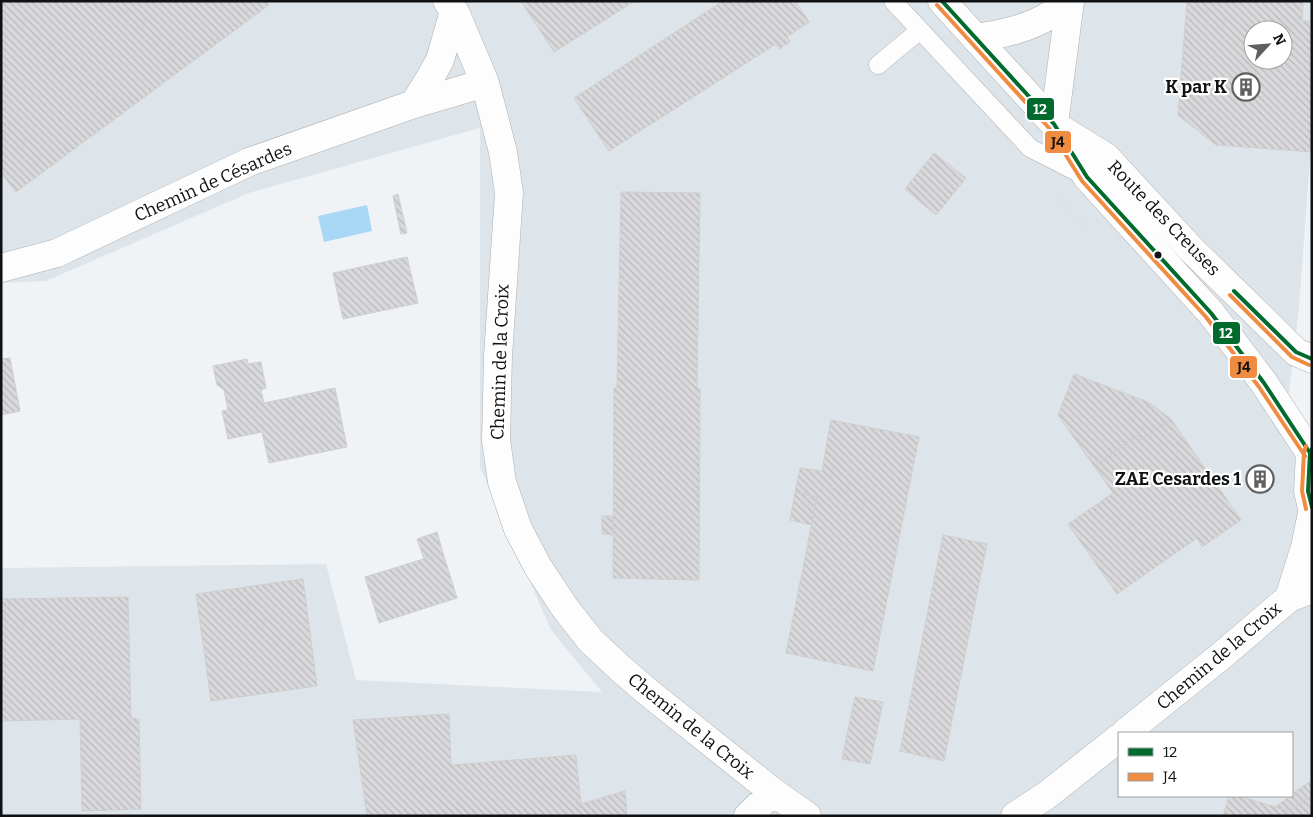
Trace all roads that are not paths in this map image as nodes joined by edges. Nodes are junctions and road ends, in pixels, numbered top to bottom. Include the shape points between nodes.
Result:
1 (893, 1) edge
2 (942, 1) edge
3 (1064, 1) edge
4 (1070, 1) edge
5 (451, 6) edge
6 (920, 30) junction
7 (976, 38) junction
8 (878, 65) dead end
9 (485, 83) junction
10 (414, 104) junction
11 (1054, 124) junction
12 (1087, 177) junction
13 (1, 268) edge
14 (1312, 359) edge
15 (1311, 451) edge
16 (1312, 508) edge
17 (1312, 514) edge
18 (1300, 594) edge
19 (1126, 732) edge
20 (1118, 739) edge
21 (773, 792) junction
22 (748, 816) edge
23 (807, 816) edge
24 (1015, 816) edge

1 - 6 lane
2 - 7 street, Route des Creuses
3 - 7 street via 1051,15 1029,26
4 - 11 street
5 - 9 street, Chemin de la Croix
5 - 10 street via 440,60
6 - 8 lane
6 - 12 lane via 1030,148
7 - 11 street, Route des Creuses
9 - 10 street, Chemin de Césardes
9 - 21 street, Chemin de la Croix via 503,152 508,193 496,440 502,482 518,529 538,567 591,641 649,693
10 - 13 street, Chemin de Césardes via 249,162 57,253
11 - 12 street, Route des Creuses
11 - 14 street, Route des Creuses via 1106,158 1189,247 1296,352
12 - 15 street, Route des Creuses via 1211,313
15 - 16 street via 1308,491
17 - 18 street, Chemin de la Croix
18 - 19 street, Chemin de la Croix
20 - 24 street
21 - 22 street
21 - 23 street, Chemin de la Croix

